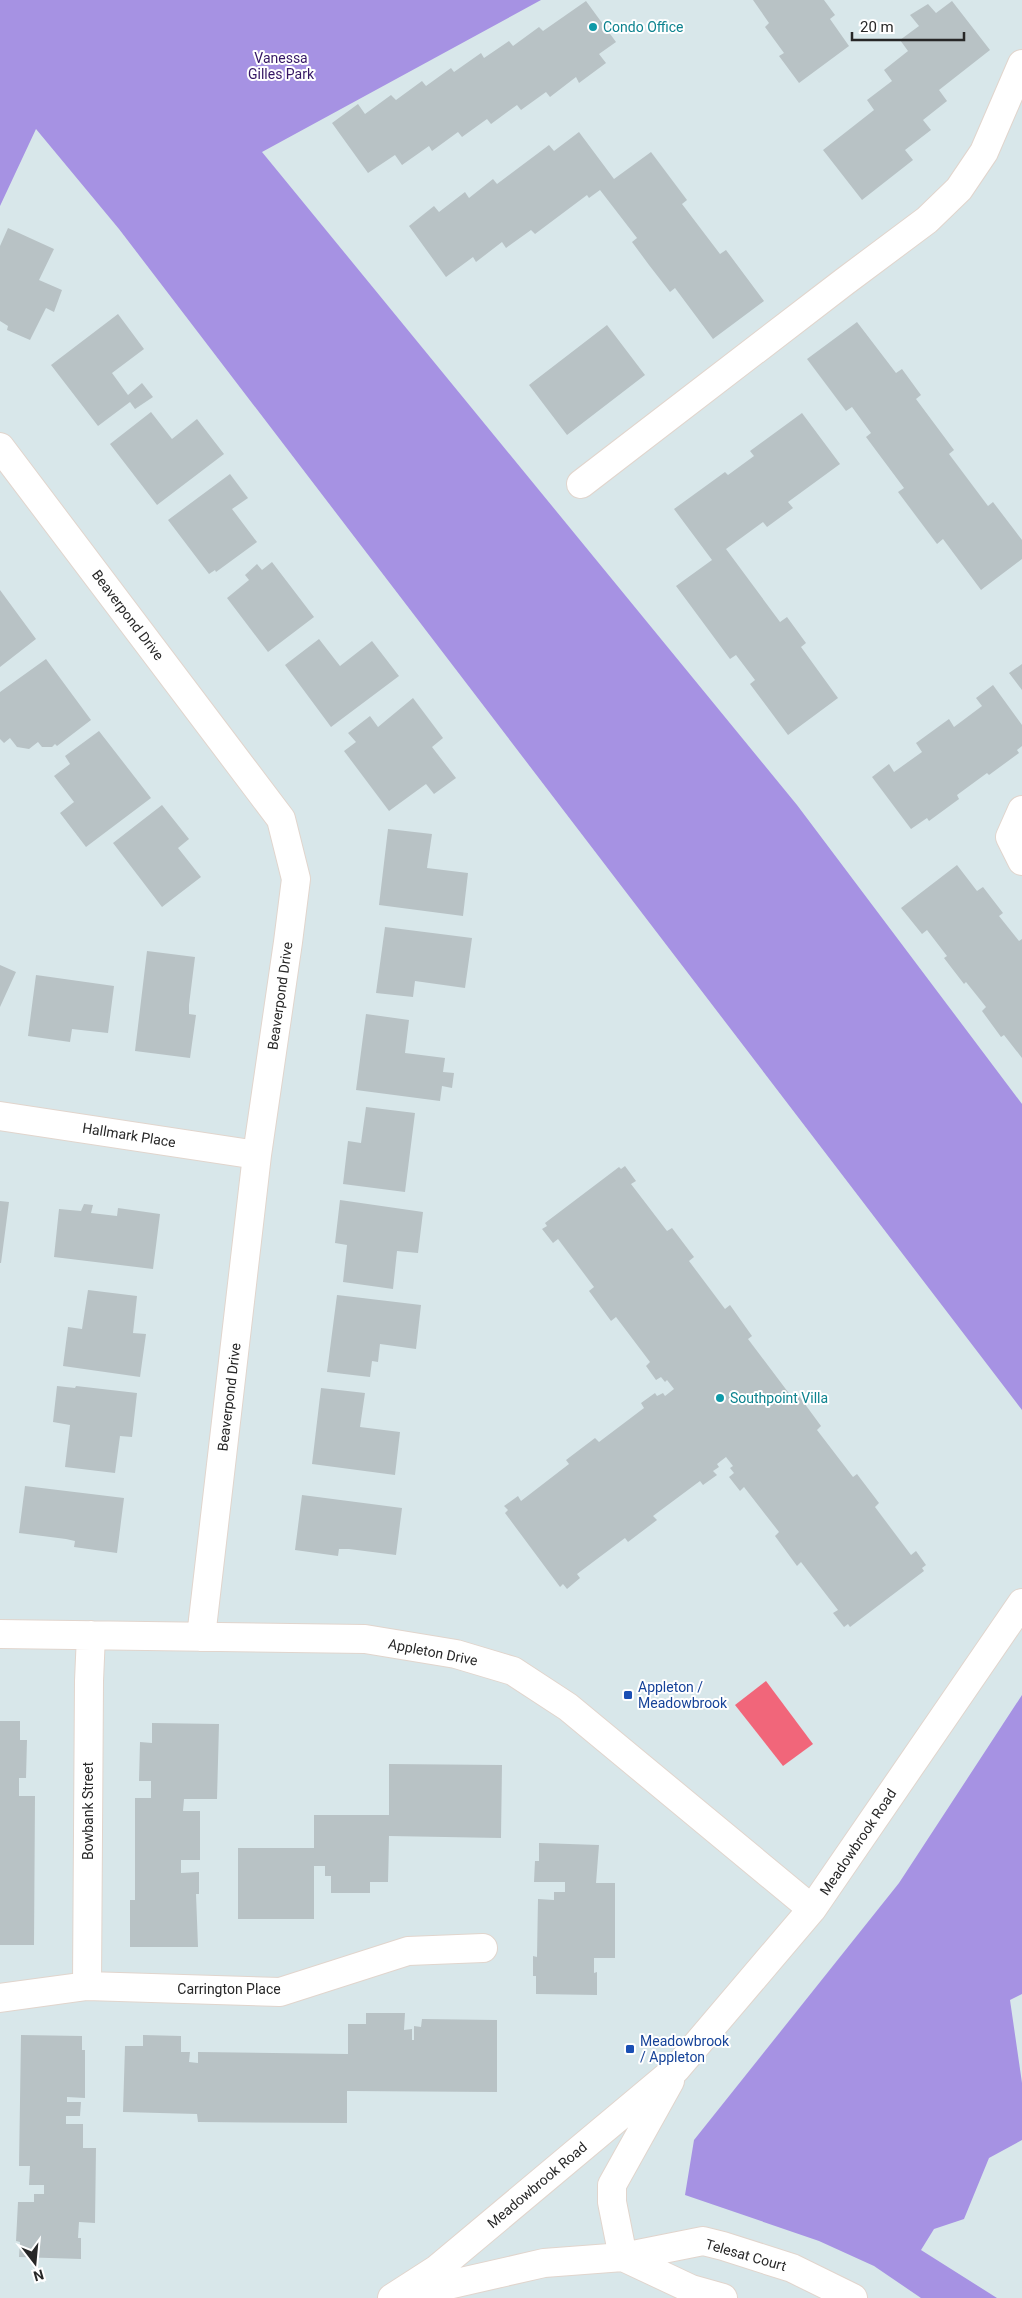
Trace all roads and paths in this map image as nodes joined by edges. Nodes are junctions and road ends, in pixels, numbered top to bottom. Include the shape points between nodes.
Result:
1 (1022, 64) edge
2 (0, 447) edge
3 (581, 484) dead end
4 (1022, 810) edge
5 (1022, 861) edge
6 (0, 1116) edge
7 (257, 1155) junction
8 (1022, 1603) edge
9 (0, 1634) edge
10 (91, 1635) junction
11 (201, 1637) junction
12 (812, 1909) junction
13 (483, 1948) dead end
14 (86, 1986) junction
15 (0, 1998) edge
16 (676, 2069) junction
17 (623, 2257) junction
18 (393, 2298) edge
19 (723, 2298) edge
20 (852, 2298) edge

1 - 3 street via 984,152 959,188 928,220
2 - 7 street, Beaverpond Drive via 281,819 296,879
4 - 5 street via 1010,837
6 - 7 street, Hallmark Place
7 - 11 street, Beaverpond Drive
8 - 12 street, Meadowbrook Road
9 - 10 street, Appleton Drive
10 - 11 street, Appleton Drive
10 - 14 street, Bowbank Street
11 - 12 street, Appleton Drive via 365,1639 456,1654 513,1671 568,1707
12 - 16 street, Meadowbrook Road
13 - 14 street, Carrington Place via 408,1951 280,1992
14 - 15 street, Carrington Place
16 - 17 street, Meadowbrook Road via 612,2185 612,2202
16 - 18 street, Meadowbrook Road via 437,2269
17 - 18 street, Meadowbrook Road via 544,2262
17 - 19 street via 691,2289
17 - 20 street, Telesat Court via 703,2242 792,2268

